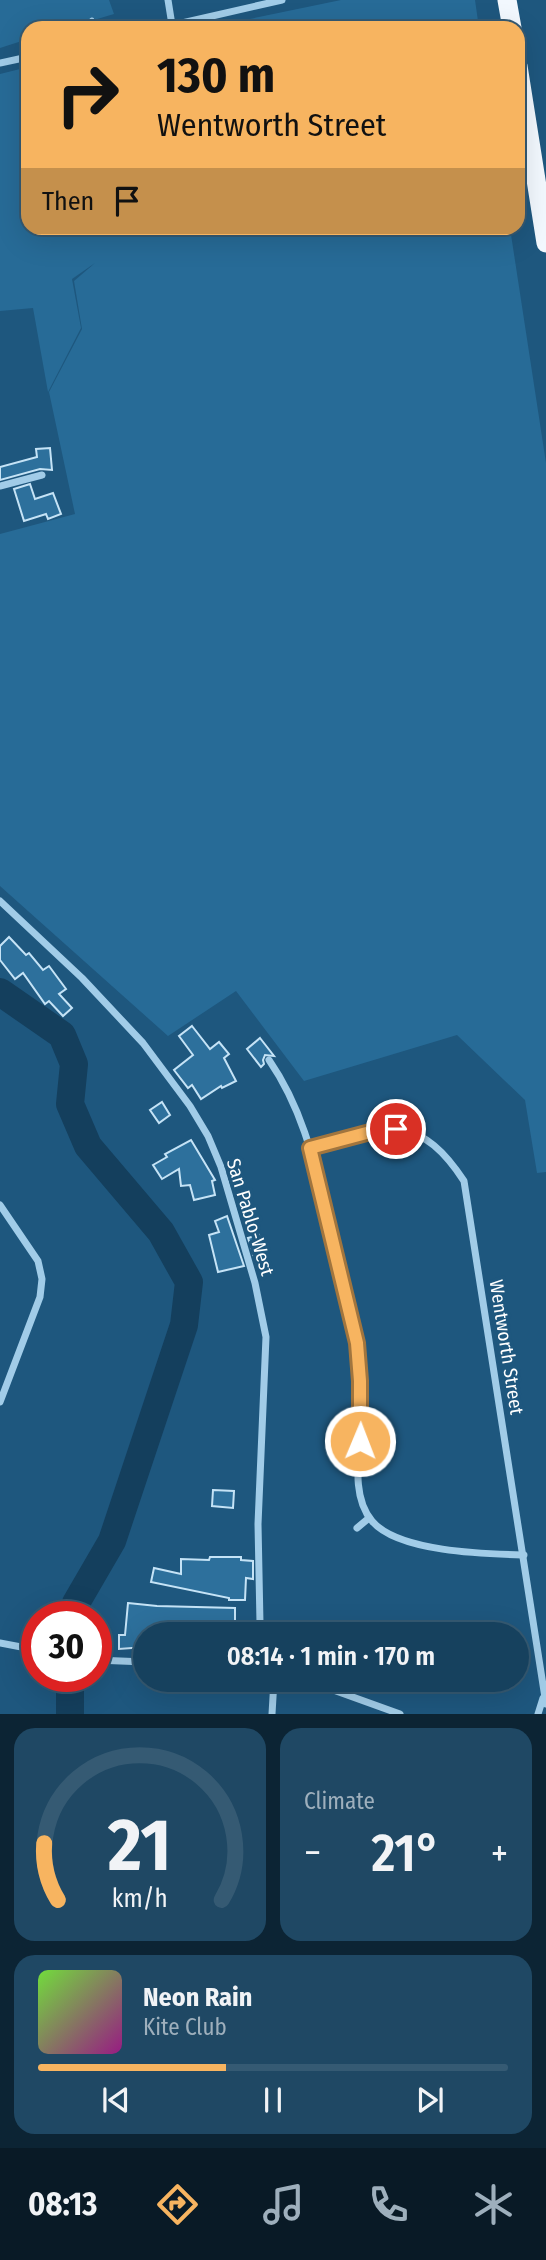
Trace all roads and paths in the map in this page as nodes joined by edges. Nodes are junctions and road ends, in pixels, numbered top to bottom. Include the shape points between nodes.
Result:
1 (168, 0) edge
2 (282, 0) edge
3 (507, 0) edge
4 (171, 21) edge
5 (190, 21) edge
6 (511, 21) edge
7 (21, 58) edge
8 (0, 63) edge
9 (525, 100) edge
10 (543, 200) edge
11 (546, 243) edge
12 (42, 475) dead end
13 (0, 486) edge
14 (0, 901) edge
15 (269, 1060) dead end
16 (310, 1148) junction
17 (1, 1207) edge
18 (0, 1402) edge
19 (369, 1518) junction
20 (357, 1528) dead end
21 (524, 1555) junction
22 (260, 1622) edge
23 (0, 1643) edge
24 (21, 1647) edge
25 (112, 1661) edge
26 (133, 1661) edge
27 (273, 1692) edge
28 (339, 1692) edge
29 (544, 1694) edge
30 (546, 1704) edge
31 (272, 1714) edge
32 (400, 1714) edge
33 (538, 1714) edge

1 - 4 street
2 - 5 street
3 - 6 highway
7 - 8 street
9 - 10 highway
10 - 11 highway
12 - 13 street
14 - 22 street, San Pablo-West via 143,1043 190,1106 221,1167 266,1337 258,1524
15 - 16 street via 286,1084
16 - 19 street via 357,1343 358,1482 360,1501
16 - 21 street, Wentworth Street via 374,1131 415,1133 448,1157 464,1181
17 - 18 street via 38,1261 43,1279
19 - 20 street
19 - 21 street via 382,1532 434,1547
21 - 29 street, Wentworth Street
23 - 24 street
25 - 26 street
27 - 31 street
28 - 32 street
29 - 30 street, Wentworth Street
29 - 33 street, Wentworth Street

